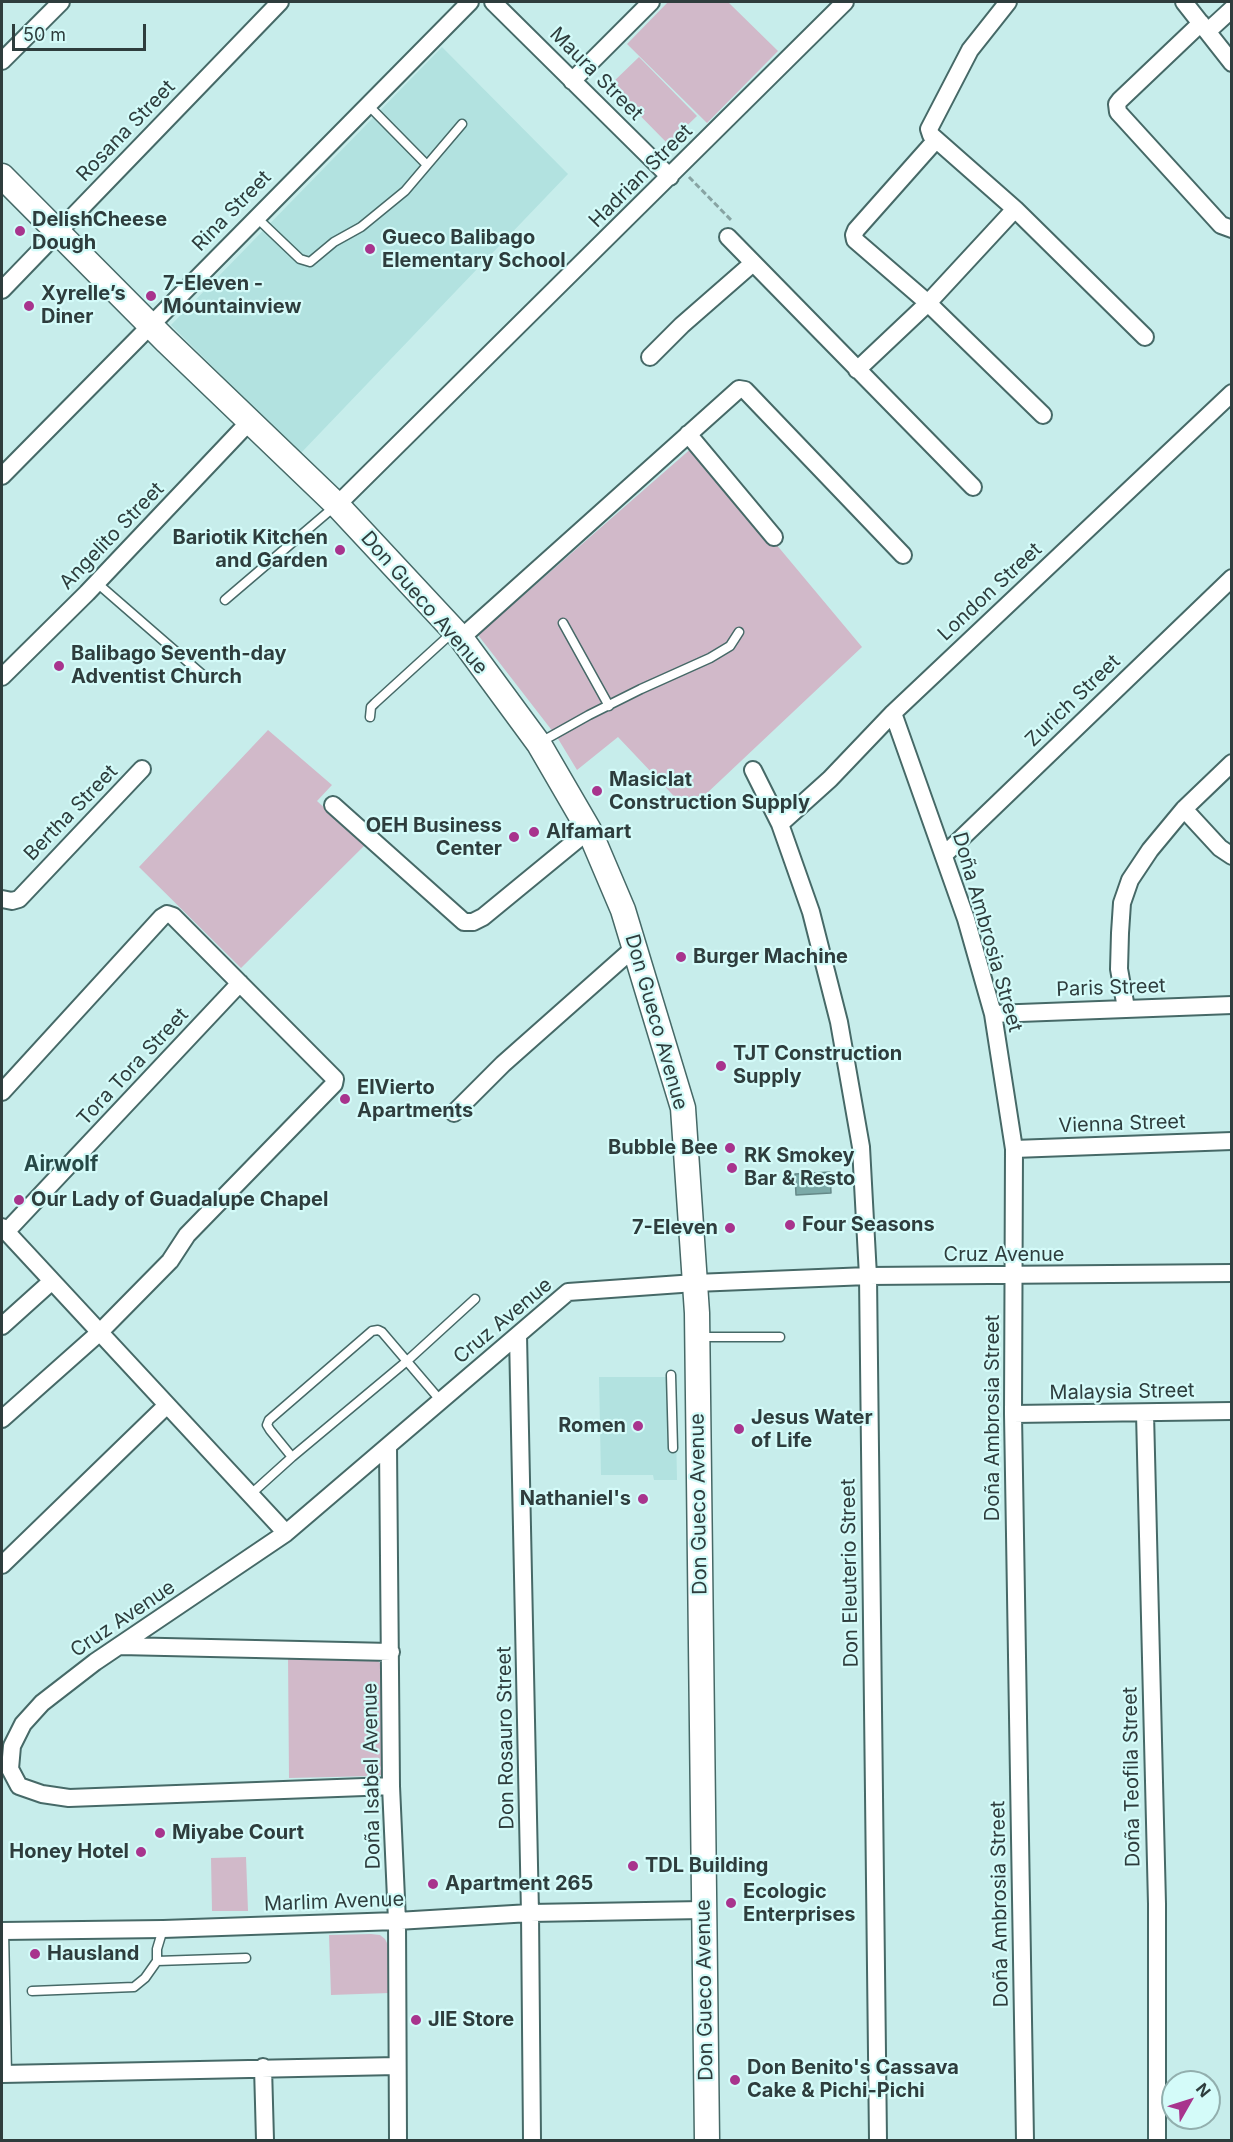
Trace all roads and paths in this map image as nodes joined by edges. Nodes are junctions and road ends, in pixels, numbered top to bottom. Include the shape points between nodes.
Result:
1 (61, 2) edge
2 (280, 2) edge
3 (470, 2) edge
4 (493, 2) edge
5 (651, 2) edge
6 (845, 2) edge
7 (1008, 2) edge
8 (1184, 2) edge
9 (1232, 9) edge
10 (1205, 27) junction
11 (2, 61) edge
12 (1232, 63) edge
13 (572, 81) junction
14 (367, 104) junction
15 (462, 124) dead end
16 (935, 141) junction
17 (427, 165) junction
18 (675, 172) junction
19 (2, 176) edge
20 (1015, 209) junction
21 (256, 216) junction
22 (1232, 230) edge
23 (58, 231) junction
24 (728, 237) joint
25 (753, 262) junction
26 (2, 290) edge
27 (928, 303) junction
28 (150, 325) junction
29 (1145, 337) dead end
30 (650, 357) dead end
31 (857, 370) junction
32 (1232, 393) edge
33 (1043, 415) dead end
34 (249, 422) junction
35 (688, 434) junction
36 (2, 476) edge
37 (973, 487) dead end
38 (337, 505) junction
39 (774, 537) dead end
40 (903, 555) dead end
41 (1232, 578) edge
42 (97, 583) junction
43 (225, 600) dead end
44 (563, 622) dead end
45 (739, 632) dead end
46 (458, 635) junction
47 (204, 676) dead end
48 (2, 677) edge
49 (609, 706) junction
50 (893, 713) junction
51 (370, 717) dead end
52 (538, 744) junction
53 (1232, 763) edge
54 (142, 769) dead end
55 (753, 770) dead end
56 (333, 805) dead end
57 (1184, 809) junction
58 (780, 824) junction
59 (589, 830) junction
60 (944, 855) junction
61 (1232, 856) edge
62 (2, 899) edge
63 (635, 947) junction
64 (240, 983) junction
65 (1232, 1005) edge
66 (1126, 1008) junction
67 (993, 1014) junction
68 (2, 1092) edge
69 (454, 1113) dead end
70 (1232, 1141) edge
71 (1014, 1149) junction
72 (4, 1229) edge
73 (1232, 1273) edge
74 (868, 1276) junction
75 (1014, 1276) junction
76 (52, 1281) junction
77 (695, 1282) junction
78 (475, 1299) dead end
79 (2, 1326) edge
80 (100, 1332) junction
81 (518, 1335) junction
82 (698, 1337) junction
83 (780, 1337) dead end
84 (407, 1361) junction
85 (671, 1375) dead end
86 (440, 1400) junction
87 (167, 1405) junction
88 (1232, 1410) edge
89 (1145, 1413) junction
90 (1013, 1414) junction
91 (2, 1419) edge
92 (388, 1446) junction
93 (674, 1448) dead end
94 (292, 1457) junction
95 (251, 1494) junction
96 (286, 1533) junction
97 (2, 1564) edge
98 (120, 1646) junction
99 (391, 1652) junction
100 (391, 1786) junction
101 (703, 1910) junction
102 (530, 1913) junction
103 (397, 1921) junction
104 (163, 1929) junction
105 (3, 1931) edge
106 (246, 1958) dead end
107 (157, 1961) junction
108 (32, 1991) dead end
109 (397, 2066) junction
110 (263, 2067) junction
111 (4, 2074) edge
112 (265, 2140) edge
113 (398, 2140) edge
114 (532, 2140) edge
115 (707, 2140) edge
116 (878, 2140) edge
117 (1025, 2140) edge
118 (1157, 2140) edge

1 - 11 street
2 - 23 street, Rosana Street
3 - 14 street, Rina Street
4 - 13 street, Maura Street
5 - 13 street
6 - 18 street, Hadrian Street
7 - 16 street via 970,50 929,129
8 - 10 street
9 - 10 street
10 - 12 street
10 - 22 street via 1120,100 1118,112 1221,225
13 - 18 street, Maura Street
14 - 17 lane
14 - 21 street, Rina Street
15 - 17 lane
16 - 20 street
16 - 27 street via 854,236
17 - 21 lane via 380,212 310,262 300,259
18 - 24 path via 733,222
18 - 38 street, Hadrian Street
19 - 23 main road, Don Gueco Avenue
20 - 27 street
20 - 29 street
21 - 28 street, Rina Street
23 - 26 street, Rosana Street
23 - 28 main road, Don Gueco Avenue
24 - 25 street
25 - 30 street
25 - 31 street
27 - 31 street
27 - 33 street
28 - 34 main road, Don Gueco Avenue
28 - 36 street, Rina Street
31 - 37 street
32 - 50 street, London Street
34 - 38 main road, Don Gueco Avenue
34 - 42 street, Angelito Street
35 - 39 street
35 - 40 street via 734,392 744,390
35 - 46 street
38 - 43 lane
38 - 46 main road, Don Gueco Avenue
41 - 60 street, Zurich Street
42 - 47 lane
42 - 48 street, Angelito Street
44 - 49 lane
45 - 49 lane via 730,646 710,658
46 - 51 lane via 375,703
46 - 52 main road, Don Gueco Avenue
49 - 52 lane
50 - 58 street, London Street
50 - 60 street, Doña Ambrosia Street
52 - 59 main road, Don Gueco Avenue
53 - 57 street
54 - 62 street, Bertha Street via 19,899
55 - 58 street, Don Eleuterio Street
56 - 59 street via 464,922 483,917
57 - 61 street
57 - 66 street via 1130,880 1122,903 1119,969
58 - 74 street, Don Eleuterio Street via 811,912 839,1022 861,1147
59 - 63 main road, Don Gueco Avenue
60 - 67 street, Doña Ambrosia Street
63 - 69 street
63 - 77 main road, Don Gueco Avenue via 683,1108
64 - 68 street via 167,914
64 - 72 street, Tora Tora Street
64 - 80 street via 331,1074 334,1084 187,1235 170,1261
65 - 66 street, Paris Street
66 - 67 street, Paris Street
67 - 71 street, Doña Ambrosia Street
70 - 71 street, Vienna Street
71 - 75 street, Doña Ambrosia Street
72 - 76 street
73 - 75 street, Cruz Avenue
74 - 75 street, Cruz Avenue
74 - 77 street, Cruz Avenue
74 - 116 street, Don Eleuterio Street
75 - 90 street, Doña Ambrosia Street
76 - 79 street
76 - 80 street
77 - 81 street, Cruz Avenue via 568,1292
77 - 82 main road, Don Gueco Avenue
78 - 84 lane
80 - 87 street
80 - 91 street
81 - 86 street, Cruz Avenue
81 - 102 street, Don Rosauro Street
82 - 83 lane
82 - 101 main road, Don Gueco Avenue
84 - 86 lane
84 - 94 lane
84 - 94 lane via 382,1332 372,1331 269,1420 270,1430
85 - 93 lane
86 - 92 street, Cruz Avenue
87 - 95 street
87 - 97 street
88 - 89 street, Malaysia Street
89 - 90 street, Malaysia Street
89 - 118 street, Doña Teofila Street
90 - 117 street, Doña Ambrosia Street
92 - 96 street, Cruz Avenue
92 - 99 street, Doña Isabel Avenue
94 - 95 lane
95 - 96 street
96 - 98 street, Cruz Avenue
98 - 99 street
98 - 100 street, Cruz Avenue via 68,1682 23,1724 12,1746 10,1768 19,1786 69,1798
99 - 100 street, Doña Isabel Avenue
100 - 103 street, Doña Isabel Avenue
101 - 102 street, Marlim Avenue
101 - 115 main road, Don Gueco Avenue
102 - 103 street, Marlim Avenue
102 - 114 street, Don Rosauro Street
103 - 104 street, Marlim Avenue
103 - 109 street, Doña Isabel Avenue
104 - 105 street, Marlim Avenue
104 - 107 lane
105 - 111 lane
106 - 107 lane
107 - 108 lane via 134,1987
109 - 110 street
109 - 113 street, Doña Isabel Avenue
110 - 111 street
110 - 112 street

